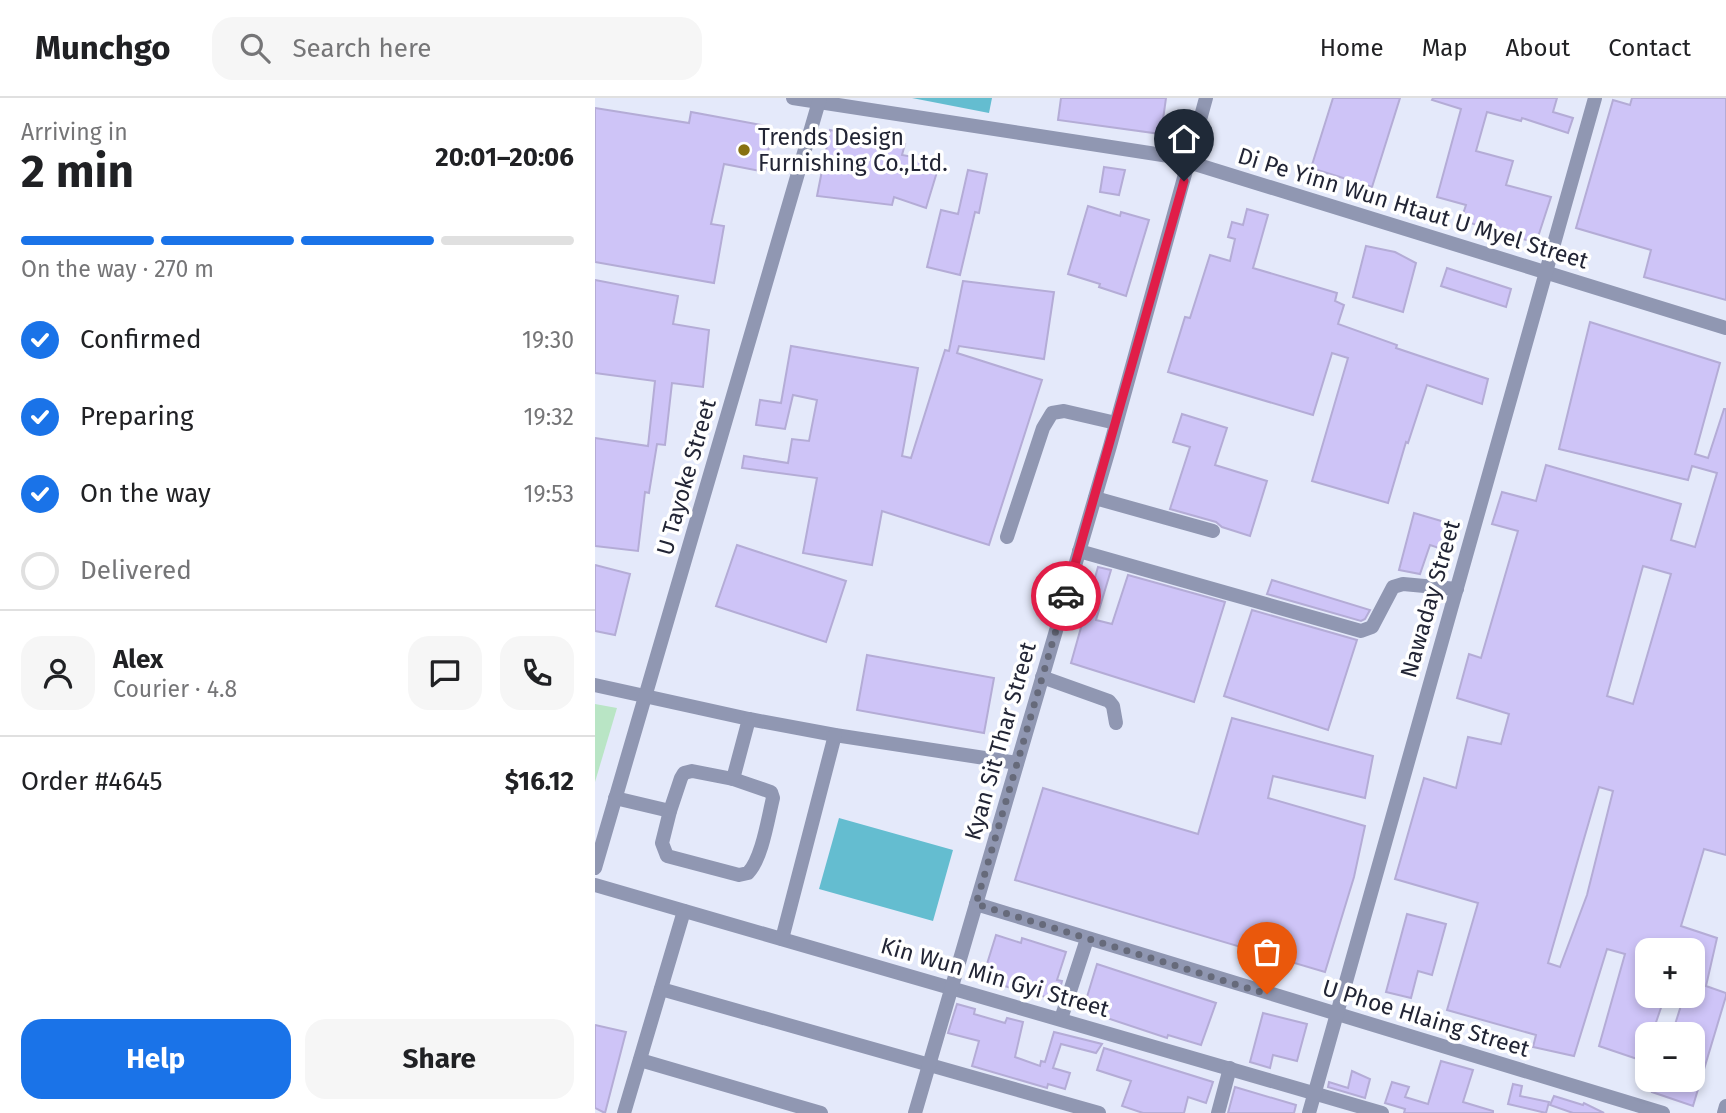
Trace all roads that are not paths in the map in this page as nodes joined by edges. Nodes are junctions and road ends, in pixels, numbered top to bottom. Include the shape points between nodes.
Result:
1 (793, 98) edge
2 (1206, 98) edge
3 (1595, 98) edge
4 (819, 100) edge
5 (1190, 162) junction
6 (1545, 274) junction
7 (1726, 328) edge
8 (1116, 423) junction
9 (1095, 498) junction
10 (1213, 531) dead end
11 (1007, 537) dead end
12 (1079, 551) junction
13 (1457, 589) junction
14 (1042, 677) junction
15 (595, 685) edge
16 (645, 696) junction
17 (748, 719) junction
18 (1116, 723) dead end
19 (835, 735) junction
20 (1017, 764) junction
21 (733, 779) junction
22 (615, 798) junction
23 (670, 811) junction
24 (595, 868) edge
25 (595, 885) edge
26 (976, 904) junction
27 (684, 911) junction
28 (782, 939) junction
29 (1087, 939) junction
30 (952, 988) junction
31 (661, 989) junction
32 (1338, 1016) junction
33 (1061, 1019) junction
34 (640, 1060) junction
35 (929, 1065) junction
36 (1230, 1068) junction
37 (1315, 1093) junction
38 (1726, 1106) edge
39 (624, 1113) edge
40 (821, 1113) edge
41 (915, 1113) edge
42 (1099, 1113) edge
43 (1218, 1113) edge
44 (1309, 1113) edge
45 (1382, 1113) edge
46 (1663, 1113) edge
47 (1724, 1113) edge

1 - 4 street, Di Pe Yinn Wun Htaut U Myel Street
2 - 5 street, Kyan Sit Thar Street
3 - 6 street, Nawaday Street
4 - 5 street, Di Pe Yinn Wun Htaut U Myel Street
4 - 16 street, U Tayoke Street
5 - 6 street, Di Pe Yinn Wun Htaut U Myel Street
5 - 8 street, Kyan Sit Thar Street
6 - 7 street, Di Pe Yinn Wun Htaut U Myel Street
6 - 13 street, Nawaday Street
8 - 9 street, Kyan Sit Thar Street
8 - 11 street via 1064,411 1052,413
9 - 10 street
9 - 12 street, Kyan Sit Thar Street
12 - 13 street via 1361,631 1372,627 1393,587
12 - 14 street, Kyan Sit Thar Street
13 - 32 street, Nawaday Street
14 - 18 street via 1109,701
14 - 20 street, Kyan Sit Thar Street
15 - 16 street
16 - 17 street
16 - 22 street, U Tayoke Street
17 - 19 street
17 - 21 street
19 - 20 street
19 - 28 street
20 - 26 street, Kyan Sit Thar Street
21 - 23 street via 684,773
21 - 23 street via 766,789 773,798 748,873 740,875 667,856 662,843
22 - 23 street
22 - 24 street, U Tayoke Street
25 - 27 street, Kin Wun Min Gyi Street
26 - 29 street, U Phoe Hlaing Street
26 - 30 street, Kyan Sit Thar Street
27 - 28 street, Kin Wun Min Gyi Street
27 - 31 street
28 - 30 street, Kin Wun Min Gyi Street
29 - 32 street, U Phoe Hlaing Street
29 - 33 street
30 - 33 street, Kin Wun Min Gyi Street
30 - 35 street, Kyan Sit Thar Street
31 - 34 street
31 - 35 street
32 - 37 street, Nawaday Street
32 - 46 street, U Phoe Hlaing Street
33 - 36 street, Kin Wun Min Gyi Street
34 - 39 street
34 - 40 street
35 - 41 street, Kyan Sit Thar Street
35 - 42 street
36 - 37 street, Kin Wun Min Gyi Street
36 - 43 street
37 - 44 street, Nawaday Street
37 - 45 street, Kin Wun Min Gyi Street
38 - 47 street

